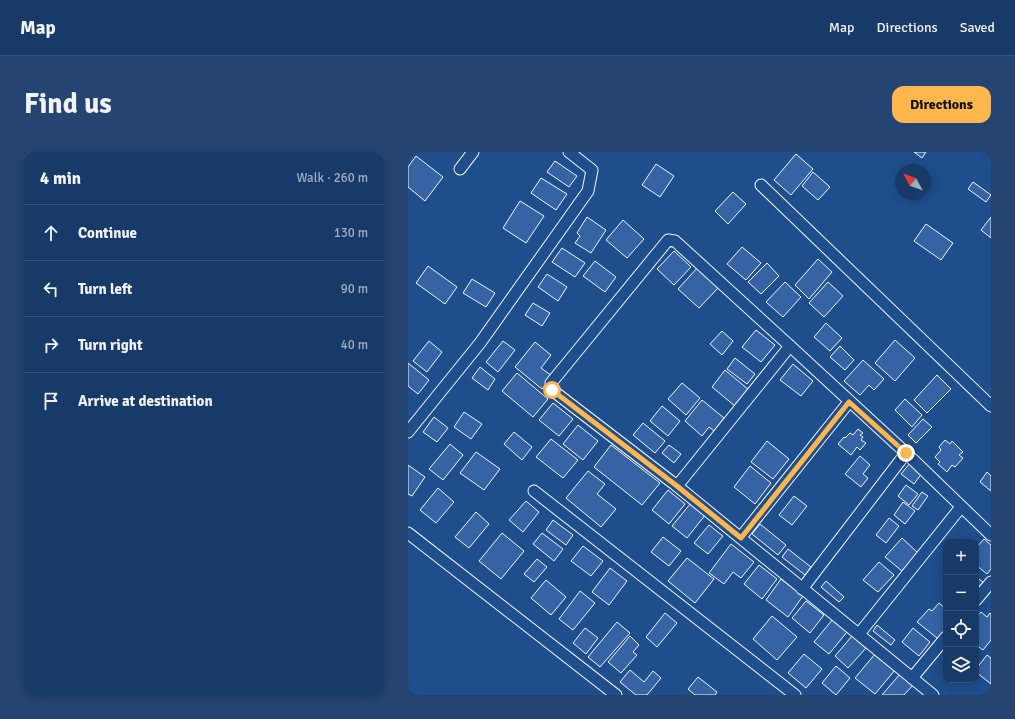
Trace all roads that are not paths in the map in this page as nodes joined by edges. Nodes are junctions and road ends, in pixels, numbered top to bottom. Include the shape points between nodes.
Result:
1 (473, 152) edge
2 (569, 152) edge
3 (585, 152) edge
4 (584, 164) junction
5 (460, 169) dead end
6 (761, 185) dead end
7 (790, 346) junction
8 (849, 402) junction
9 (991, 406) edge
10 (408, 432) edge
11 (906, 453) junction
12 (677, 486) junction
13 (534, 491) dead end
14 (962, 507) junction
15 (408, 533) edge
16 (991, 535) edge
17 (741, 538) junction
18 (991, 582) edge
19 (802, 589) junction
20 (979, 596) edge
21 (859, 634) junction
22 (943, 641) edge
23 (912, 678) junction
24 (616, 695) edge
25 (795, 695) edge
26 (933, 695) edge

1 - 5 street
2 - 4 street
3 - 4 street
4 - 10 street via 592,170 588,191 480,343
6 - 9 street
7 - 8 street
7 - 12 street
7 - 12 street via 675,242 668,240 550,383 552,390
8 - 11 street
8 - 17 street
11 - 14 street
11 - 19 street
12 - 17 street
13 - 25 street
14 - 16 street
14 - 21 street
15 - 24 street
17 - 19 street
18 - 20 street
19 - 21 street
21 - 23 street
22 - 23 street
23 - 26 street

